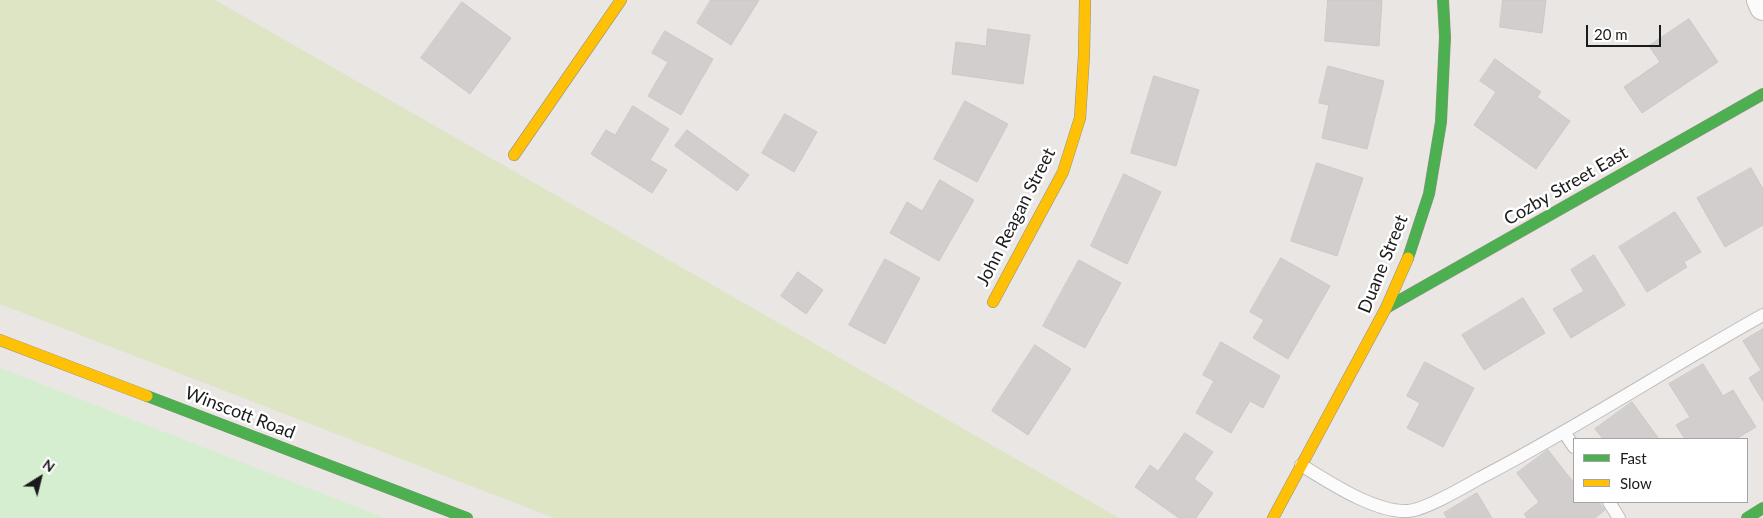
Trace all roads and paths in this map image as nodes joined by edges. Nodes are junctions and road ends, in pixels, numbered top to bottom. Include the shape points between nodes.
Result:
1 (621, 0) edge
2 (1085, 0) edge
3 (1443, 0) edge
4 (1760, 0) edge
5 (1763, 7) edge
6 (1763, 94) edge
7 (514, 155) dead end
8 (993, 302) dead end
9 (1386, 308) junction
10 (1763, 316) edge
11 (0, 340) edge
12 (1564, 432) junction
13 (1573, 446) edge
14 (1301, 465) junction
15 (1611, 503) edge
16 (1763, 508) edge
17 (467, 518) edge
18 (1273, 518) edge
19 (1619, 518) edge
20 (1747, 518) edge

1 - 7 street
2 - 8 street, John Reagan Street via 1080,118 1063,172
3 - 9 street, Duane Street via 1446,37 1441,122 1428,194 1408,257
4 - 5 street
6 - 9 street, Cozby Street East
9 - 14 street, Duane Street
10 - 12 lane via 1694,353
11 - 17 street, Winscott Road
12 - 13 lane
12 - 14 lane via 1438,500 1411,511 1378,506
14 - 18 street, Duane Street
15 - 19 lane
16 - 20 street

